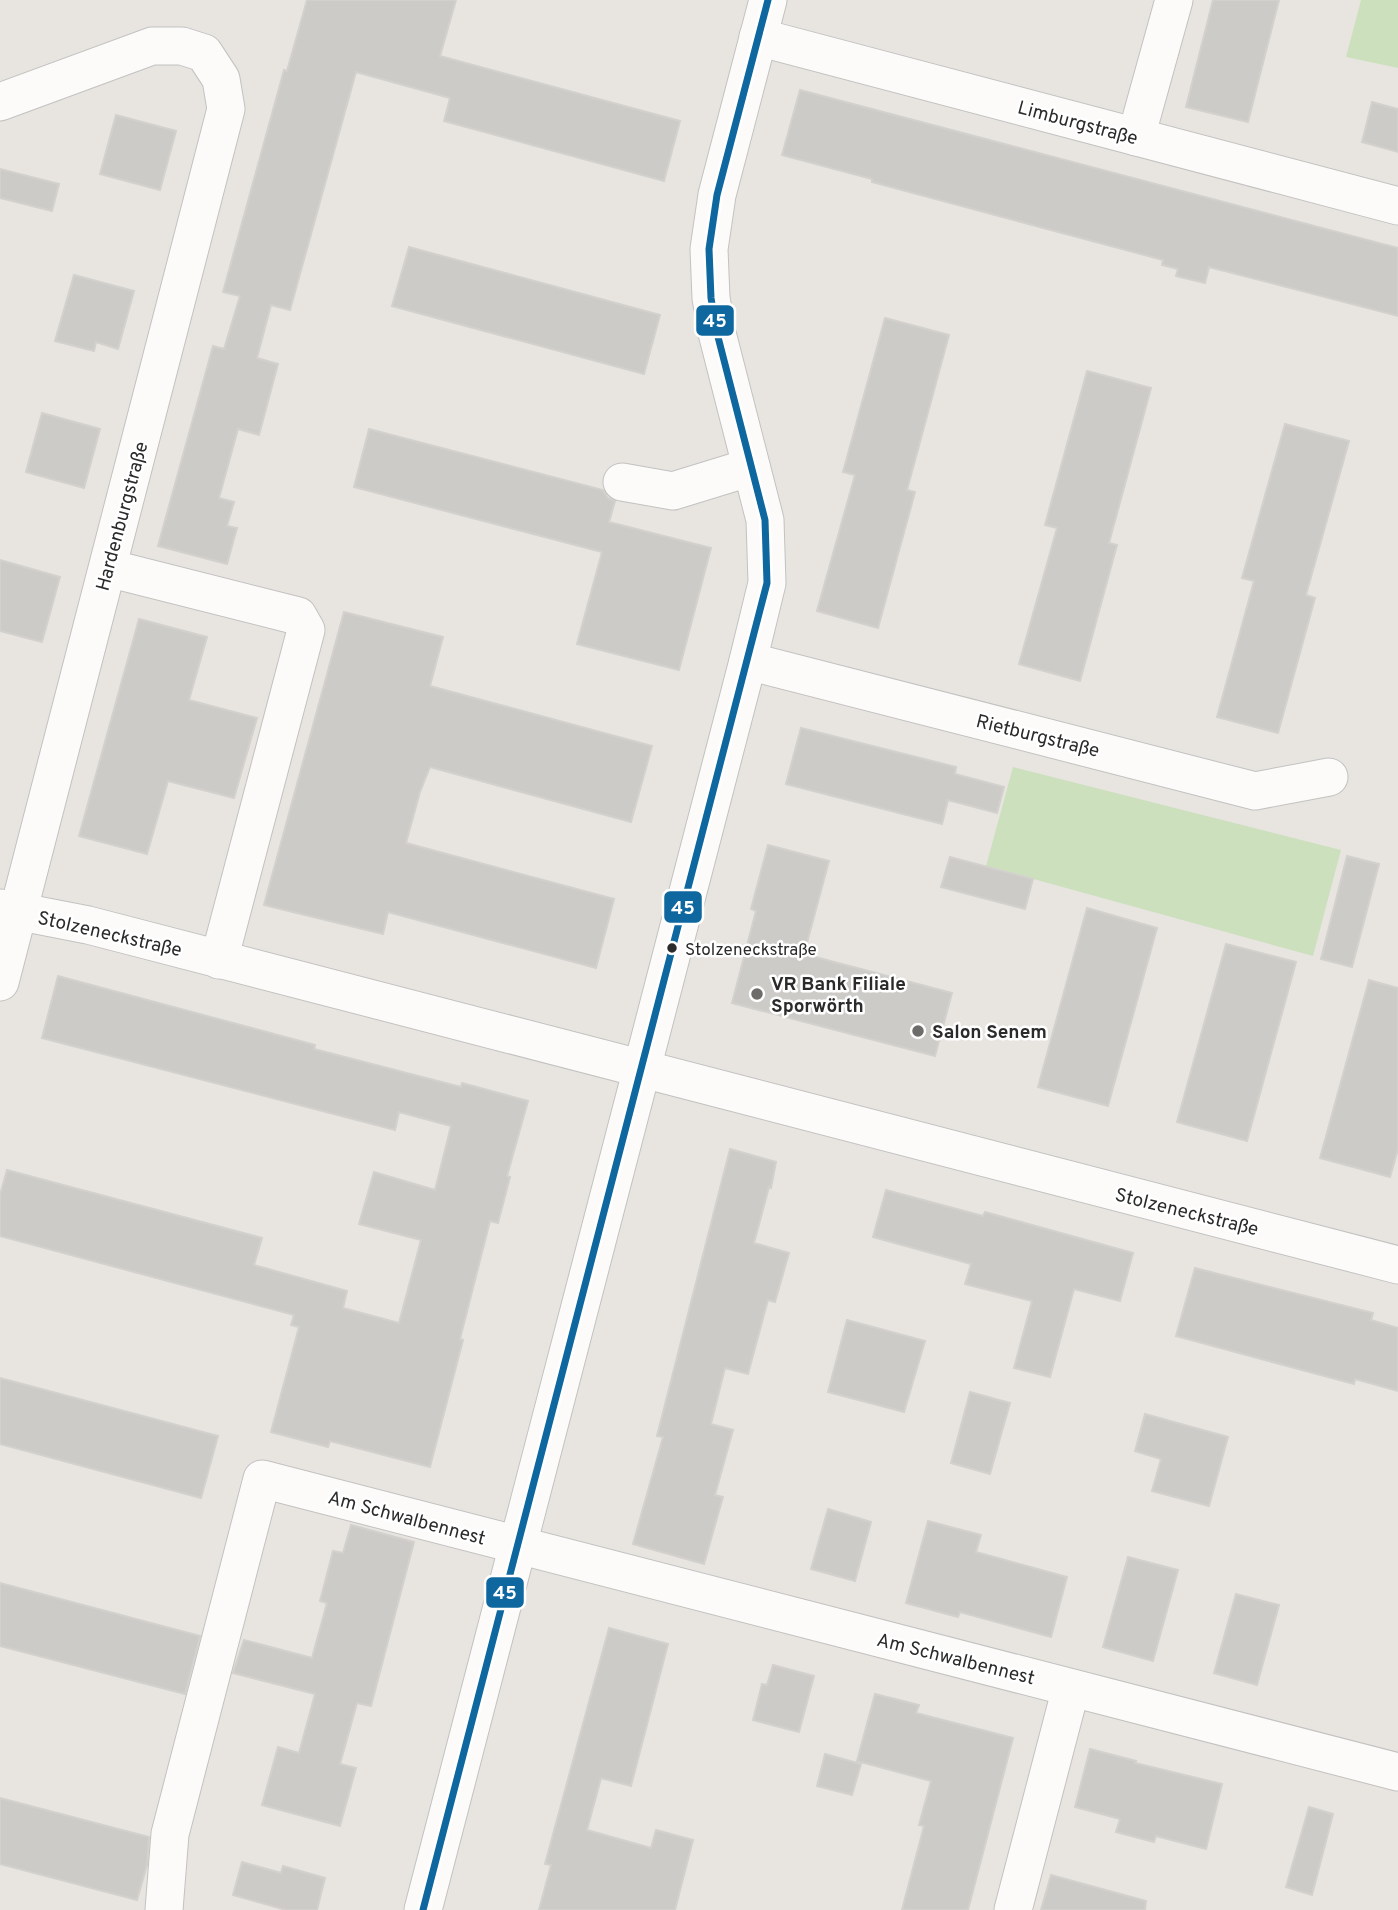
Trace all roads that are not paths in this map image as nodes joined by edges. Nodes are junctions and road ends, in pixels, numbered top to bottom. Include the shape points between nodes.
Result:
1 (768, 0) edge
2 (1174, 0) edge
3 (758, 37) junction
4 (0, 102) edge
5 (1136, 137) junction
6 (1398, 206) edge
7 (751, 467) junction
8 (622, 482) dead end
9 (108, 568) junction
10 (748, 661) junction
11 (1329, 777) dead end
12 (9, 910) edge
13 (219, 960) junction
14 (0, 982) edge
15 (641, 1071) junction
16 (1398, 1265) edge
17 (518, 1546) junction
18 (1071, 1688) junction
19 (1398, 1772) edge
20 (164, 1910) edge
21 (423, 1910) edge
22 (1013, 1910) edge

1 - 3 street
2 - 5 street
3 - 5 street, Limburgstraße
3 - 7 street via 717,195 709,249 717,333
4 - 9 street, Hardenburgstraße via 152,46 182,46 204,53 220,79 226,109
5 - 6 street, Limburgstraße
7 - 8 street via 673,491
7 - 10 street via 765,520 767,583
9 - 12 street, Hardenburgstraße
9 - 13 street via 298,616 306,630
10 - 11 street, Rietburgstraße via 1255,791
10 - 15 street
12 - 13 street, Stolzeneckstraße via 89,925
12 - 14 street, Hardenburgstraße
13 - 15 street, Stolzeneckstraße
15 - 16 street, Stolzeneckstraße
15 - 17 street
17 - 18 street, Am Schwalbennest
17 - 20 street, Am Schwalbennest via 262,1479 170,1834
17 - 21 street
18 - 19 street, Am Schwalbennest
18 - 22 street

